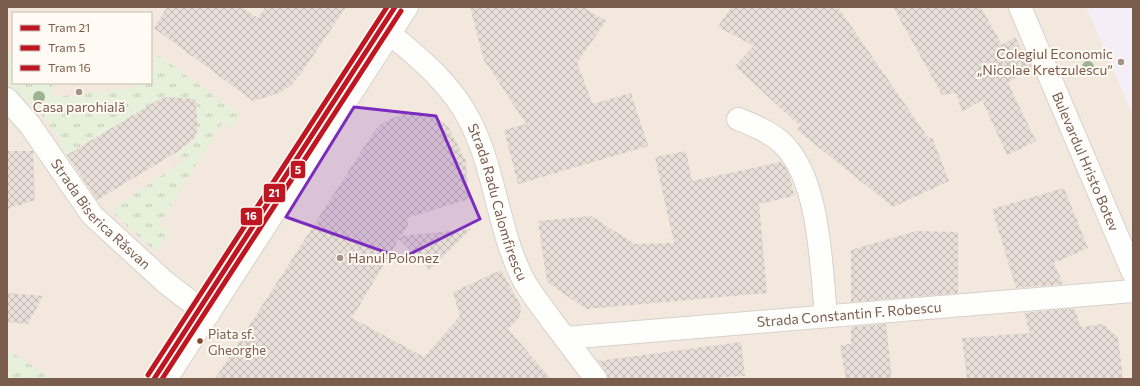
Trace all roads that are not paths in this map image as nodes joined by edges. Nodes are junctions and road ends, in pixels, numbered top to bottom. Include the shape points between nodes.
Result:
1 (407, 7) edge
2 (1020, 7) edge
3 (390, 34) junction
4 (7, 99) edge
5 (738, 119) dead end
6 (1133, 273) edge
7 (1133, 291) edge
8 (208, 315) junction
9 (826, 316) junction
10 (566, 338) junction
11 (166, 379) edge
12 (596, 379) edge

1 - 3 street
2 - 6 street, Bulevardul Hristo Botev
3 - 8 street
3 - 10 street, Strada Radu Calomfirescu via 418,57 447,87 472,123 485,158 510,246 524,281
4 - 8 street, Strada Biserica Răsvan via 30,125 92,215 165,282
5 - 9 street via 754,125 782,143 796,158 806,181 815,218
7 - 9 street, Strada Constantin F. Robescu
8 - 11 street
9 - 10 street, Strada Constantin F. Robescu
10 - 12 street, Strada Radu Calomfirescu

